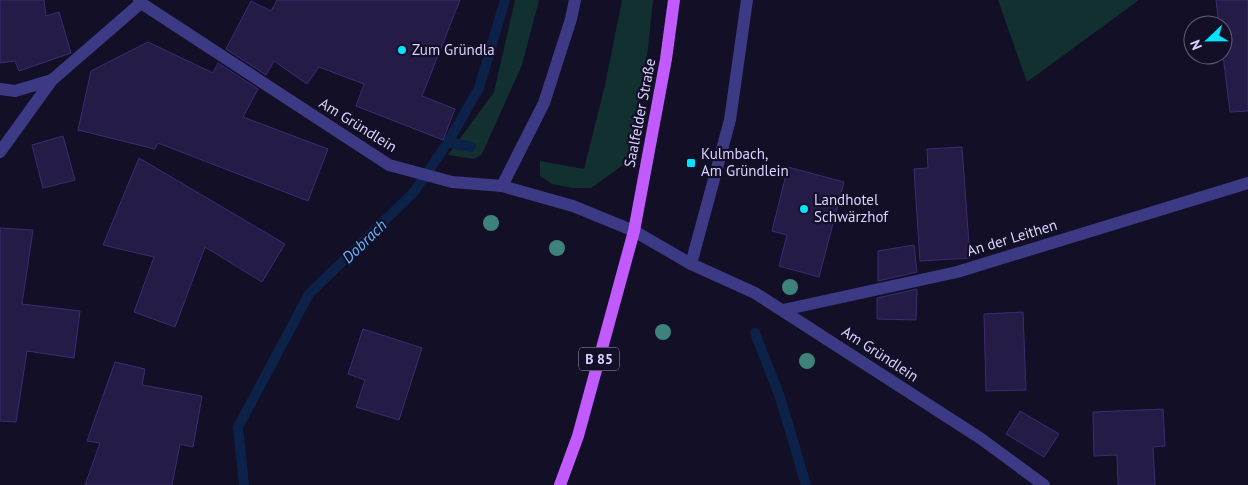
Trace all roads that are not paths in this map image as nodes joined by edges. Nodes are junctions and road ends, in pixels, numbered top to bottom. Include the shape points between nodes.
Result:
1 (574, 0) edge
2 (674, 0) edge
3 (748, 0) edge
4 (140, 2) edge
5 (52, 80) junction
6 (0, 89) edge
7 (0, 152) edge
8 (1248, 183) edge
9 (502, 186) junction
10 (634, 231) junction
11 (691, 264) junction
12 (782, 310) junction
13 (560, 485) edge
14 (1044, 485) edge

1 - 9 street via 544,103
2 - 10 main road, Saalfelder Straße / B 85
3 - 11 street via 730,120
4 - 5 street
4 - 9 street, Am Gründlein via 389,165 452,182
5 - 6 street via 16,91
5 - 7 street
8 - 12 street, An der Leithen via 957,272
9 - 10 street, Am Gründlein via 573,206
10 - 11 street, Am Gründlein
10 - 13 main road, B 85 via 578,436
11 - 12 street, Am Gründlein via 756,293
12 - 14 street, Am Gründlein via 980,438

